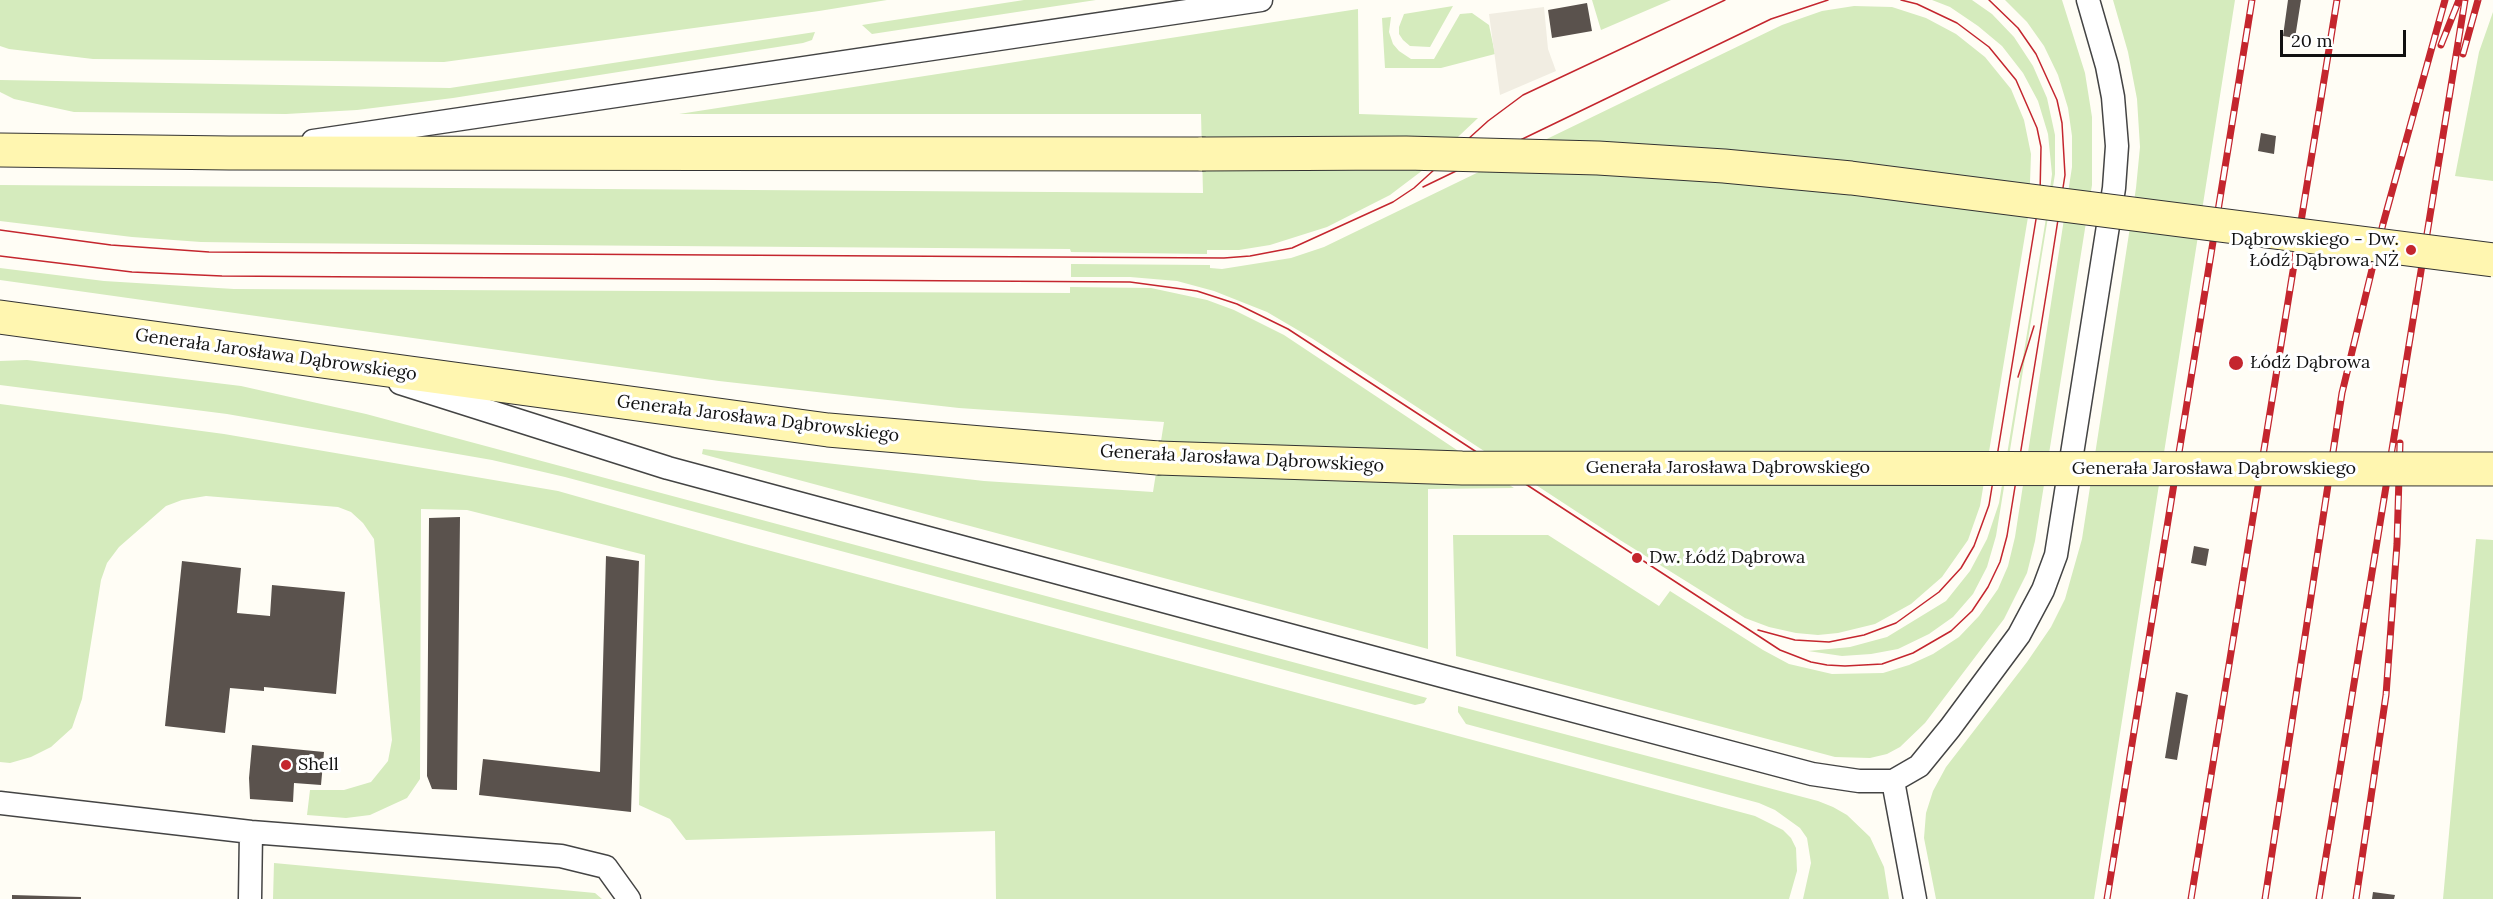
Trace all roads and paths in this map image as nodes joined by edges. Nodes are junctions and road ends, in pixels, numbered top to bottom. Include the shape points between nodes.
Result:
1 (1261, 0) edge
2 (2088, 0) edge
3 (0, 150) edge
4 (229, 153) junction
5 (2493, 260) edge
6 (0, 317) edge
7 (342, 365) junction
8 (2493, 469) edge
9 (1893, 781) junction
10 (0, 803) edge
11 (251, 832) junction
12 (250, 899) edge
13 (629, 899) edge
14 (1915, 899) edge

1 - 4 lane
2 - 9 lane via 2107,66 2117,146 2114,188 2056,555 2019,635 1919,766
3 - 4 main road
4 - 5 main road, bridge via 1440,154 1598,158 1851,178
6 - 7 main road, Generała Jarosława Dąbrowskiego
7 - 8 main road, Generała Jarosława Dąbrowskiego, bridge via 828,430 1158,458 1462,468
7 - 9 lane via 668,468 1396,664 1812,774
9 - 14 lane
10 - 11 lane
11 - 12 lane
11 - 13 lane via 561,856 606,867

